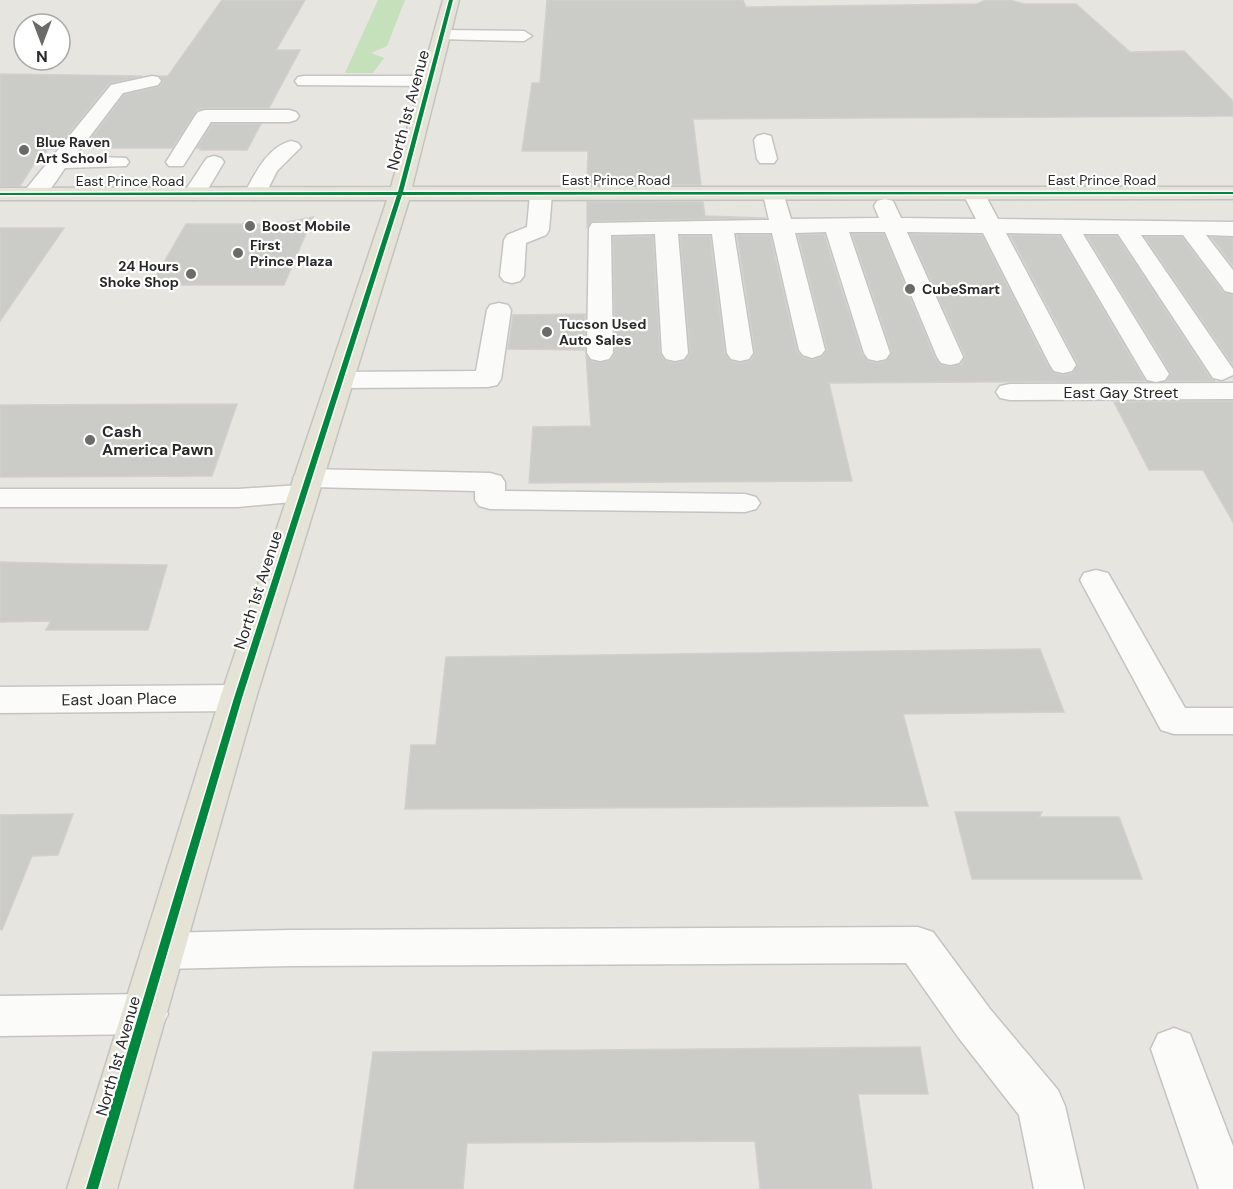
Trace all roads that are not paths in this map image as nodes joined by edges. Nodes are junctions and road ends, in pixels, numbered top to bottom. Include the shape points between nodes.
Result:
1 (452, 0) edge
2 (442, 35) junction
3 (524, 36) dead end
4 (152, 81) dead end
5 (304, 81) dead end
6 (430, 81) junction
7 (289, 116) dead end
8 (291, 147) dead end
9 (59, 162) junction
10 (176, 162) dead end
11 (214, 162) dead end
12 (0, 194) edge
13 (34, 194) junction
14 (96, 194) junction
15 (194, 194) junction
16 (255, 194) junction
17 (400, 194) junction
18 (541, 194) junction
19 (774, 194) junction
20 (880, 194) junction
21 (974, 194) junction
22 (1233, 194) edge
23 (835, 225) junction
24 (894, 225) junction
25 (722, 226) junction
26 (781, 226) junction
27 (991, 226) junction
28 (666, 227) junction
29 (1071, 227) junction
30 (1125, 228) junction
31 (1190, 229) junction
32 (1233, 229) edge
33 (512, 276) dead end
34 (1233, 286) edge
35 (499, 310) dead end
36 (812, 350) dead end
37 (600, 353) dead end
38 (675, 353) dead end
39 (740, 353) dead end
40 (877, 353) dead end
41 (950, 357) dead end
42 (1063, 365) dead end
43 (1156, 374) dead end
44 (340, 380) junction
45 (1228, 381) edge
46 (1010, 392) dead end
47 (306, 486) junction
48 (0, 498) edge
49 (745, 503) dead end
50 (1096, 580) dead end
51 (238, 698) junction
52 (0, 700) edge
53 (1233, 721) edge
54 (163, 951) junction
55 (145, 1014) junction
56 (0, 1016) edge
57 (1174, 1049) dead end
58 (93, 1189) edge
59 (1059, 1189) edge
60 (1224, 1189) edge

1 - 2 main road, North 1st Avenue
2 - 3 street
2 - 6 main road, North 1st Avenue
4 - 9 street via 117,89
5 - 6 street
6 - 17 main road, North 1st Avenue
7 - 10 street via 205,116
8 - 16 street via 268,168
9 - 13 street
9 - 14 street via 119,162
11 - 15 street
12 - 13 main road, East Prince Road
13 - 14 main road, East Prince Road
14 - 15 main road, East Prince Road
15 - 16 main road, East Prince Road
16 - 17 main road, East Prince Road
17 - 18 main road, East Prince Road
17 - 44 main road, North 1st Avenue
18 - 19 main road, East Prince Road
18 - 33 street via 538,230 515,240
19 - 20 main road, East Prince Road
19 - 26 street
20 - 21 main road, East Prince Road
20 - 24 street
21 - 22 main road, East Prince Road
21 - 27 street
23 - 24 street
23 - 26 street
23 - 40 street
24 - 27 street
24 - 41 street
25 - 26 street
25 - 28 street
25 - 39 street
26 - 36 street
27 - 29 street
27 - 42 street
28 - 37 street via 600,228
28 - 38 street
29 - 30 street
29 - 43 street
30 - 31 street
30 - 45 street
31 - 32 street
31 - 34 street
35 - 44 street via 488,379
44 - 47 main road, North 1st Avenue
45 - 46 street, East Gay Street
47 - 48 street via 238,498
47 - 49 street via 490,482 490,500
47 - 51 main road, North 1st Avenue
50 - 53 street via 1174,720
51 - 52 street, East Joan Place
51 - 54 main road, North 1st Avenue
54 - 55 main road, North 1st Avenue
54 - 59 street via 918,945 1041,1106
55 - 56 street
55 - 58 main road, North 1st Avenue
57 - 60 street

